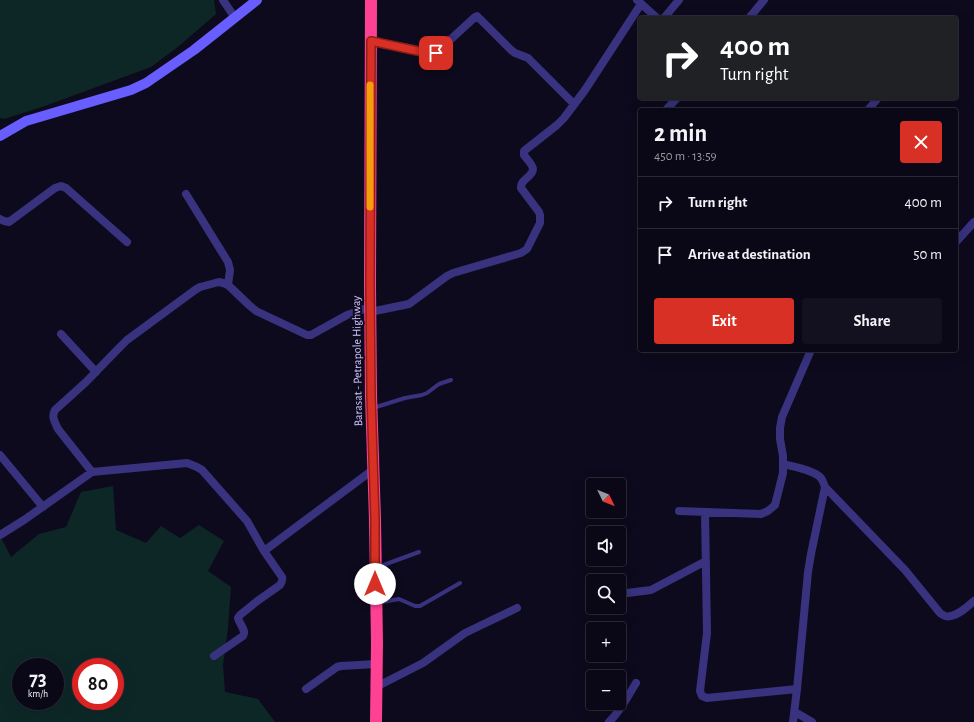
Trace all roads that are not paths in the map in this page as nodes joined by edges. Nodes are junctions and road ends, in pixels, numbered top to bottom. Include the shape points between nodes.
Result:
1 (223, 0) edge
2 (257, 0) edge
3 (371, 0) edge
4 (679, 0) edge
5 (764, 0) edge
6 (639, 2) edge
7 (655, 16) edge
8 (666, 16) edge
9 (751, 16) edge
10 (235, 18) junction
11 (371, 41) junction
12 (675, 100) edge
13 (876, 100) edge
14 (574, 104) junction
15 (668, 108) edge
16 (870, 108) edge
17 (0, 136) edge
18 (186, 194) dead end
19 (0, 219) edge
20 (974, 222) edge
21 (958, 240) edge
22 (127, 242) dead end
23 (228, 285) junction
24 (370, 310) junction
25 (60, 334) dead end
26 (810, 352) edge
27 (96, 372) junction
28 (451, 380) dead end
29 (372, 409) junction
30 (0, 455) edge
31 (783, 464) junction
32 (374, 469) junction
33 (92, 472) junction
34 (825, 487) junction
35 (43, 507) junction
36 (679, 511) dead end
37 (705, 512) junction
38 (0, 535) edge
39 (264, 551) junction
40 (419, 552) dead end
41 (706, 561) junction
42 (375, 568) junction
43 (460, 582) dead end
44 (626, 593) edge
45 (974, 601) edge
46 (376, 603) junction
47 (517, 608) dead end
48 (214, 656) dead end
49 (376, 664) junction
50 (636, 683) dead end
51 (376, 686) junction
52 (306, 689) dead end
53 (797, 689) junction
54 (794, 712) junction
55 (376, 722) edge
56 (609, 722) edge
57 (793, 722) edge
58 (812, 722) edge

1 - 10 street
2 - 10 street
3 - 11 highway, Barasat - Petrapole Highway
4 - 8 street
5 - 9 street
6 - 7 street
6 - 14 street
10 - 17 street via 146,83 26,121
11 - 14 street via 435,54 477,16 511,50 528,58
11 - 24 highway, Barasat - Petrapole Highway
12 - 15 street
13 - 16 street
14 - 24 street via 557,125 524,151 533,172 520,186 541,218 527,249 521,253 453,272 409,304
18 - 23 street via 228,262
19 - 22 street via 9,222 61,186
20 - 21 street
23 - 24 street via 256,311 306,335 311,335 347,315
23 - 27 street via 219,282 195,290 127,340
24 - 29 highway, Barasat - Petrapole Highway
25 - 27 street
26 - 31 street via 782,416 780,433
27 - 33 street via 55,410 53,415 58,428
28 - 29 lane via 440,383 422,395 402,398
29 - 32 highway, Barasat - Petrapole Highway
30 - 35 street
31 - 34 street via 814,473 824,482
31 - 37 street via 775,504 768,511 761,514
32 - 39 street
32 - 42 highway, Barasat - Petrapole Highway
33 - 35 street
33 - 39 street via 187,463 197,466 247,521
34 - 45 street via 905,570 945,616 958,613
34 - 53 street via 808,572
35 - 38 street
36 - 37 street
37 - 41 street
39 - 48 street via 282,577 282,582 240,615 238,621 245,634
40 - 42 lane
41 - 44 street via 651,590
41 - 53 street via 707,633 700,691 702,696 706,698
42 - 46 highway, Barasat - Petrapole Highway
43 - 46 lane via 420,606 399,599
46 - 49 highway, Barasat - Petrapole Highway
47 - 51 street via 465,633 423,663
49 - 51 highway, Barasat - Petrapole Highway
49 - 52 street via 337,667
50 - 56 street
51 - 55 highway, Barasat - Petrapole Highway
53 - 54 street
54 - 57 street
54 - 58 street

